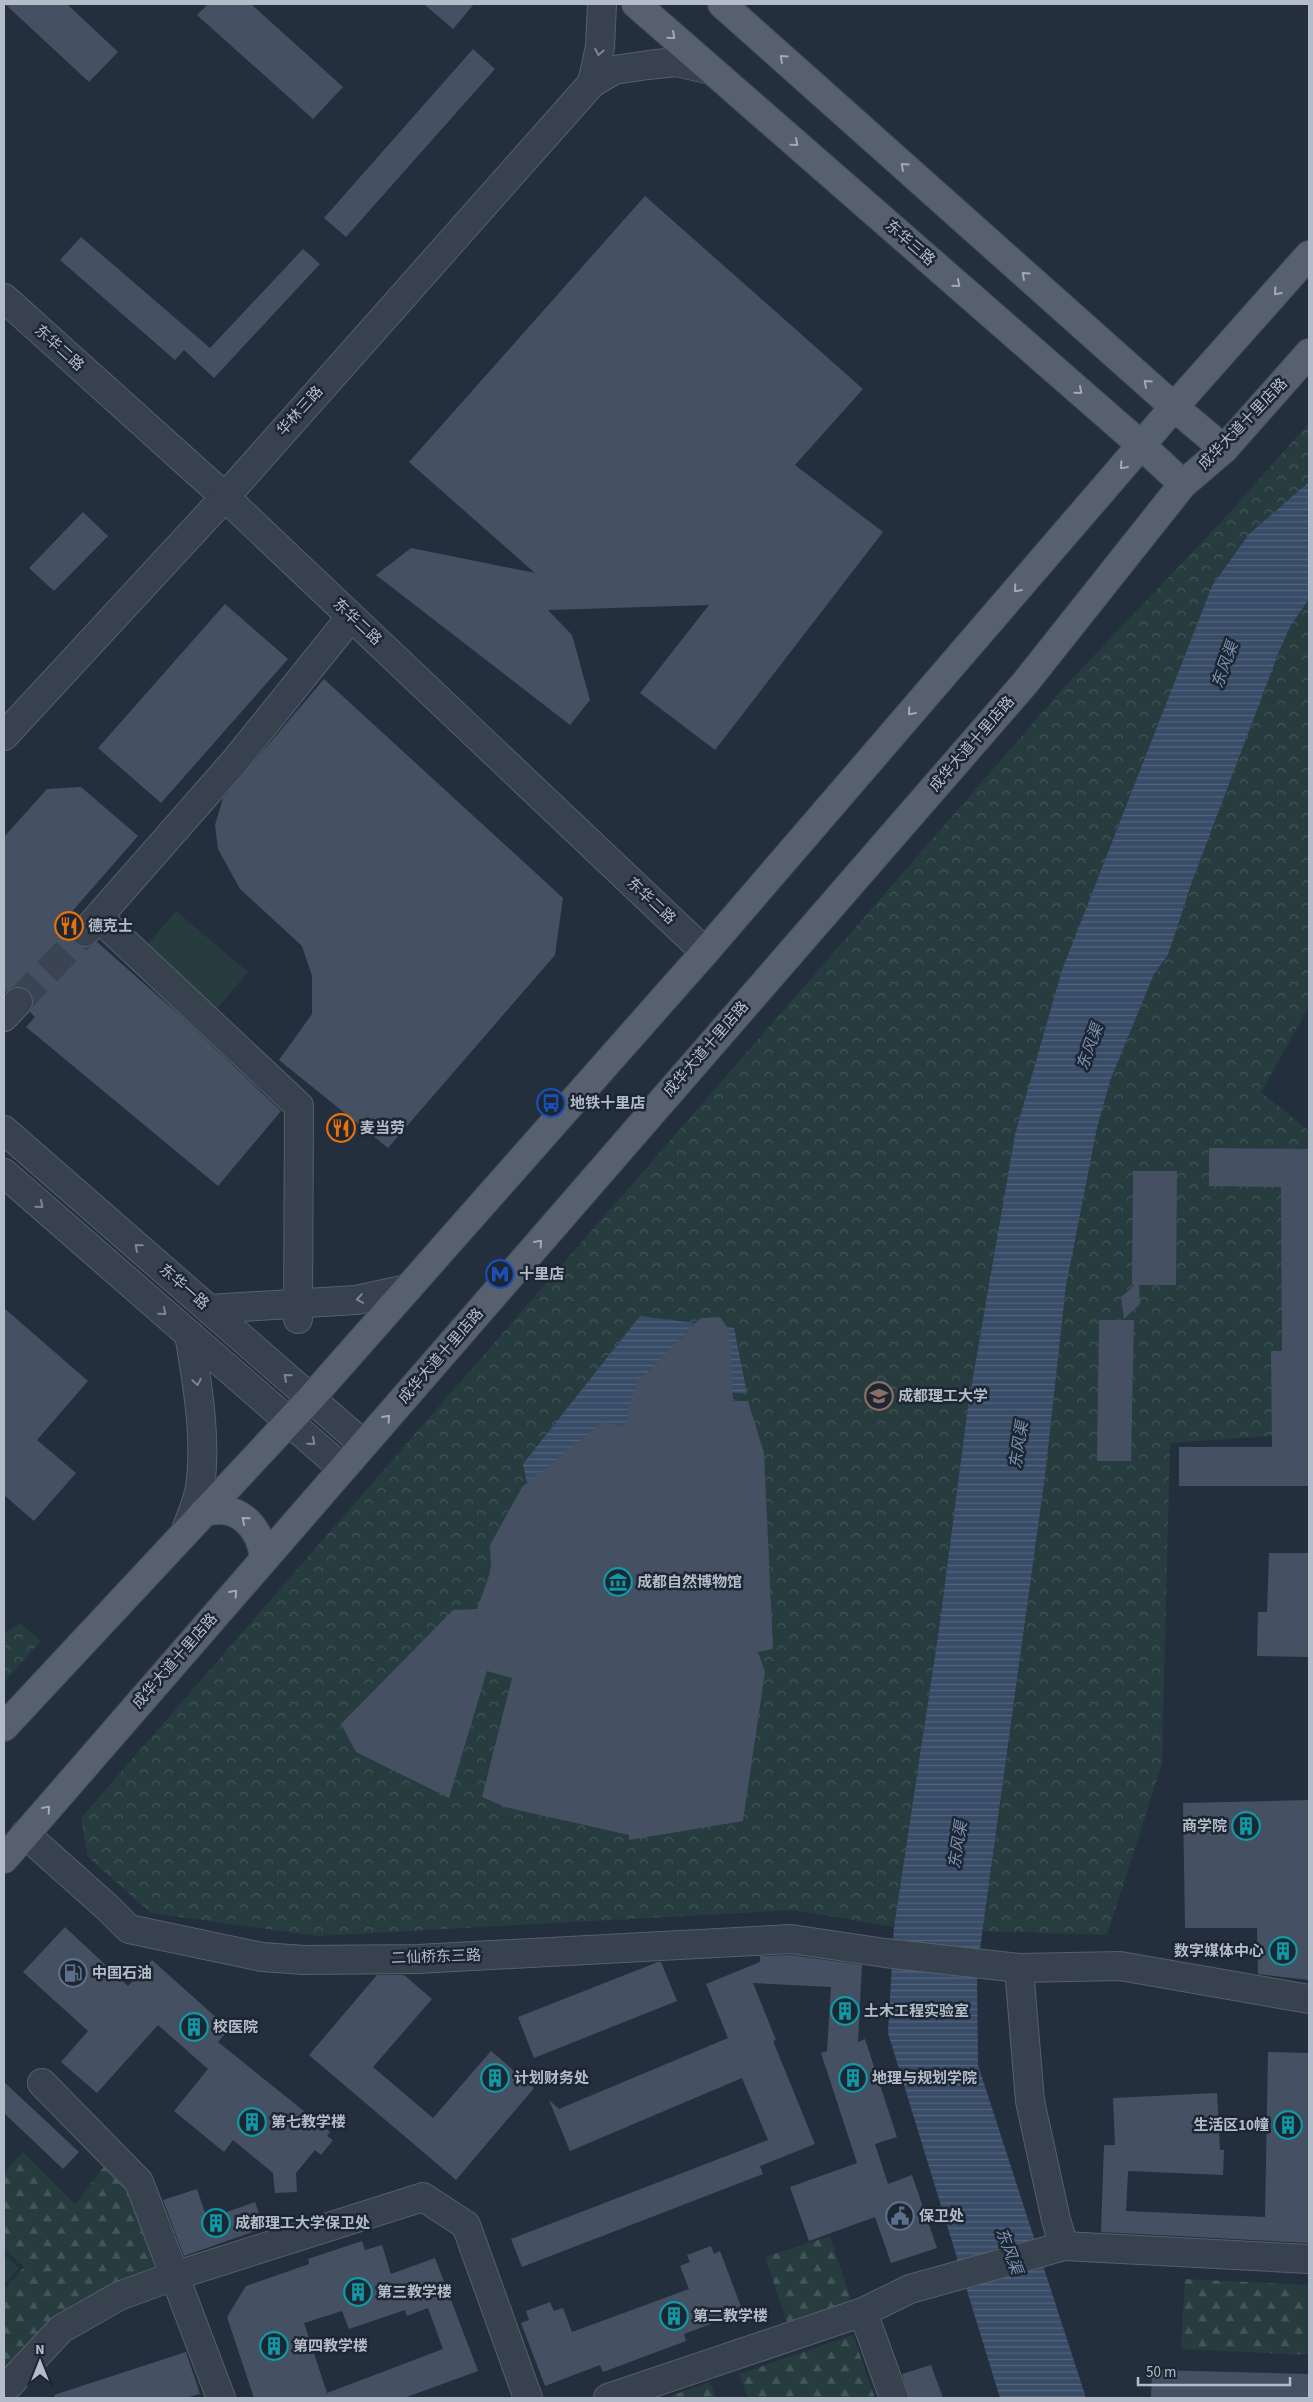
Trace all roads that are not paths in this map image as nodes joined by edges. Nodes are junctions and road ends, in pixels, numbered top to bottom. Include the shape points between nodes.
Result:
1 (602, 4) edge
2 (636, 4) edge
3 (727, 6) edge
4 (711, 70) junction
5 (592, 83) junction
6 (1309, 256) edge
7 (4, 298) edge
8 (1309, 353) edge
9 (1174, 407) junction
10 (1141, 445) junction
11 (1224, 448) junction
12 (1183, 484) junction
13 (224, 497) junction
14 (351, 617) junction
15 (4, 736) edge
16 (704, 952) junction
17 (4, 1130) edge
18 (4, 1173) edge
19 (407, 1289) junction
20 (209, 1309) junction
21 (298, 1312) junction
22 (189, 1334) junction
23 (311, 1398) junction
24 (289, 1422) junction
25 (364, 1444) junction
26 (342, 1468) junction
27 (194, 1522) junction
28 (264, 1559) junction
29 (4, 1727) edge
30 (25, 1834) junction
31 (4, 1859) edge
32 (1019, 1968) junction
33 (1309, 1999) edge
34 (42, 2083) dead end
35 (1057, 2248) junction
36 (1309, 2259) edge
37 (174, 2276) junction
38 (863, 2312) junction
39 (4, 2390) edge
40 (221, 2398) edge
41 (528, 2398) edge
42 (608, 2398) edge
43 (894, 2398) edge

1 -> 5 street via 600,47
2 -> 4 main road, 东华三路
9 -> 3 main road
4 - 5 street via 676,62 648,65 614,70
4 -> 10 main road, 东华三路
5 - 13 street, 华林三路
6 -> 9 main road
7 - 13 street, 东华二路
8 - 11 main road, 成华大道十里店路
9 - 10 main road
9 - 11 main road
10 - 12 main road, 东华三路
10 -> 16 main road
11 - 12 main road, 成华大道十里店路
25 -> 12 main road, 成华大道十里店路 via 1025,683
13 - 14 street, 东华二路
13 - 15 street, 华林三路
14 - 16 street, 东华二路
14 - 21 street via 235,761 92,925 299,1106
16 - 19 main road
20 -> 17 street, 东华一路
18 -> 22 street
19 -> 21 street
19 - 23 main road
20 - 21 street
23 -> 20 street, 东华一路
22 - 24 street
22 -> 27 street via 199,1391 201,1441 200,1487
23 - 24 main road
23 - 25 street, 东华一路
24 -> 26 street
24 - 27 main road
25 - 26 main road, 成华大道十里店路
26 - 28 main road, 成华大道十里店路
28 -> 27 main road via 263,1545 255,1529 236,1512 215,1508
27 - 29 main road
30 -> 28 main road, 成华大道十里店路
30 - 31 main road, 成华大道十里店路
30 - 32 street, 二仙桥东三路 via 129,1930 262,1957 418,1959 791,1939
32 - 33 street, 二仙桥东三路 via 1120,1966
32 - 35 street via 1030,2101 1056,2220
34 - 37 street via 140,2182
35 - 36 street
35 - 38 street via 910,2289
37 - 39 street via 119,2296 61,2329
37 - 40 street
37 - 41 street via 424,2197 466,2225
38 - 42 street
38 - 43 street

